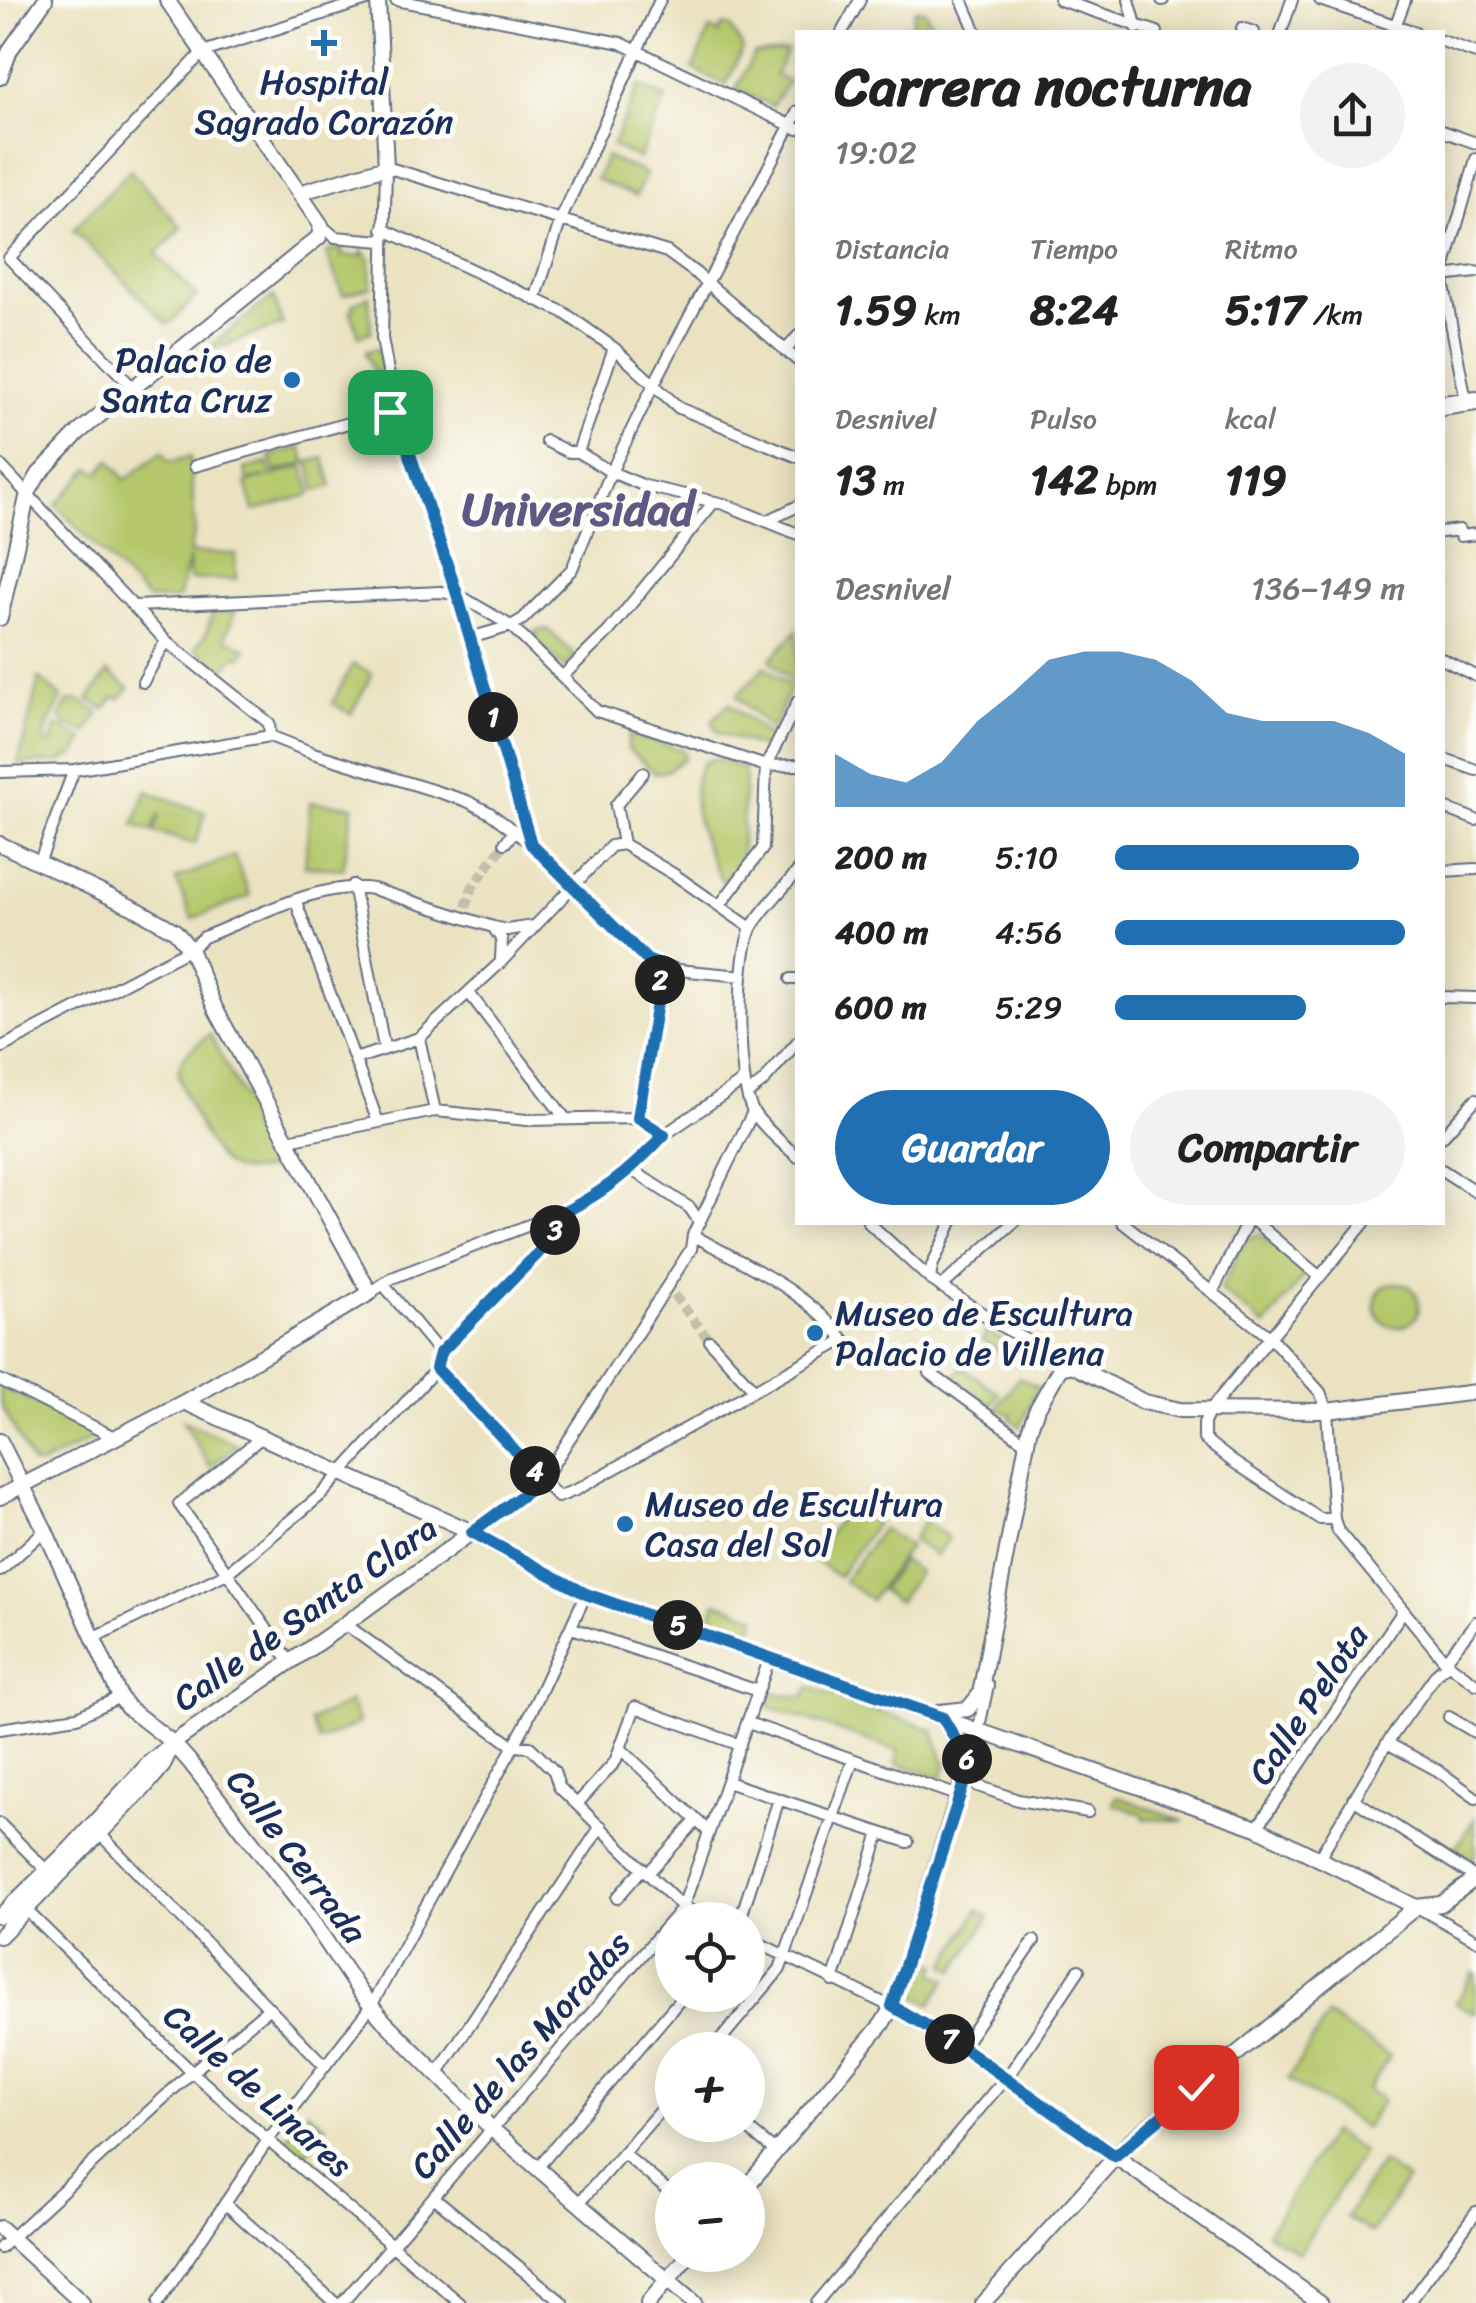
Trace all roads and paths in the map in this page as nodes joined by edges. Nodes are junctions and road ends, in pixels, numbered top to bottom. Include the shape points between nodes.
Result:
1 (44, 0) edge
2 (167, 0) edge
3 (367, 0) edge
4 (378, 0) edge
5 (396, 0) edge
6 (660, 0) edge
7 (860, 0) edge
8 (962, 0) edge
9 (1060, 0) edge
10 (1129, 0) edge
11 (1292, 0) edge
12 (1320, 0) edge
13 (1405, 0) edge
14 (1242, 28) dead end
15 (1137, 29) edge
16 (1394, 29) edge
17 (843, 30) edge
18 (975, 30) edge
19 (1248, 30) edge
20 (1282, 30) edge
21 (1445, 43) edge
22 (639, 50) junction
23 (202, 52) junction
24 (1476, 52) edge
25 (0, 77) edge
26 (794, 126) edge
27 (1445, 133) edge
28 (1476, 143) edge
29 (1476, 159) edge
30 (386, 167) junction
31 (300, 194) junction
32 (1463, 198) junction
33 (1476, 201) edge
34 (561, 220) junction
35 (320, 225) junction
36 (382, 235) junction
37 (1445, 265) edge
38 (1476, 272) edge
39 (1445, 276) edge
40 (706, 284) junction
41 (1445, 289) edge
42 (535, 300) junction
43 (795, 339) edge
44 (614, 348) junction
45 (784, 350) junction
46 (795, 359) edge
47 (654, 384) junction
48 (134, 388) junction
49 (1445, 401) edge
50 (1471, 401) edge
51 (1445, 409) edge
52 (395, 410) junction
53 (546, 441) dead end
54 (578, 452) junction
55 (795, 456) edge
56 (0, 465) edge
57 (196, 466) dead end
58 (611, 472) junction
59 (28, 493) junction
60 (714, 502) junction
61 (795, 507) edge
62 (766, 521) junction
63 (1445, 532) edge
64 (795, 533) edge
65 (1476, 534) edge
66 (457, 594) junction
67 (135, 606) junction
68 (480, 608) junction
69 (1, 609) edge
70 (463, 614) junction
71 (511, 626) junction
72 (470, 638) junction
73 (166, 642) junction
74 (1445, 660) edge
75 (564, 675) junction
76 (1476, 676) edge
77 (143, 682) dead end
78 (795, 707) edge
79 (270, 736) junction
80 (1445, 759) edge
81 (795, 765) edge
82 (766, 766) junction
83 (74, 770) junction
84 (1476, 770) edge
85 (0, 772) edge
86 (643, 773) dead end
87 (1445, 808) edge
88 (1476, 820) edge
89 (514, 830) junction
90 (505, 842) tunnel mouth
91 (0, 844) edge
92 (531, 844) junction
93 (623, 844) junction
94 (39, 863) junction
95 (1476, 869) edge
96 (1445, 871) edge
97 (795, 876) edge
98 (353, 886) junction
99 (572, 886) junction
100 (296, 902) junction
101 (720, 906) junction
102 (534, 926) junction
103 (494, 927) junction
104 (751, 928) junction
105 (190, 949) junction
106 (499, 964) junction
107 (663, 966) junction
108 (742, 976) junction
109 (469, 993) junction
110 (1445, 998) edge
111 (1476, 998) edge
112 (418, 1038) junction
113 (795, 1045) edge
114 (0, 1048) edge
115 (384, 1048) junction
116 (355, 1060) junction
117 (743, 1081) junction
118 (747, 1094) junction
119 (1476, 1099) edge
120 (434, 1111) junction
121 (753, 1112) junction
122 (565, 1118) junction
123 (638, 1118) junction
124 (378, 1122) junction
125 (1445, 1133) edge
126 (664, 1135) junction
127 (288, 1140) junction
128 (795, 1154) edge
129 (632, 1170) junction
130 (1445, 1172) edge
131 (1476, 1192) edge
132 (550, 1219) junction
133 (700, 1222) junction
134 (871, 1225) edge
135 (951, 1225) edge
136 (1011, 1225) edge
137 (1126, 1225) edge
138 (1246, 1225) edge
139 (1259, 1225) edge
140 (1363, 1225) edge
141 (693, 1236) junction
142 (1320, 1277) junction
143 (930, 1279) junction
144 (666, 1285) junction
145 (941, 1286) junction
146 (376, 1288) junction
147 (1213, 1291) junction
148 (674, 1295) tunnel mouth
149 (1271, 1338) junction
150 (710, 1341) tunnel mouth
151 (440, 1353) junction
152 (1063, 1363) junction
153 (436, 1368) junction
154 (930, 1373) dead end
155 (0, 1380) edge
156 (754, 1390) junction
157 (1476, 1392) edge
158 (184, 1402) junction
159 (1210, 1410) junction
160 (1327, 1410) junction
161 (262, 1437) junction
162 (116, 1438) junction
163 (0, 1441) edge
164 (1027, 1452) junction
165 (340, 1473) junction
166 (543, 1480) junction
167 (23, 1486) junction
168 (0, 1496) edge
169 (1334, 1519) junction
170 (45, 1530) junction
171 (472, 1532) junction
172 (0, 1571) edge
173 (227, 1573) junction
174 (586, 1594) junction
175 (1403, 1611) junction
176 (1476, 1622) edge
177 (345, 1624) junction
178 (572, 1628) junction
179 (93, 1638) junction
180 (770, 1657) junction
181 (290, 1662) junction
182 (1446, 1662) junction
183 (1476, 1684) edge
184 (758, 1691) junction
185 (980, 1694) junction
186 (120, 1697) junction
187 (936, 1715) junction
188 (1449, 1717) dead end
189 (748, 1723) junction
190 (0, 1729) edge
191 (978, 1732) junction
192 (1476, 1733) edge
193 (173, 1743) junction
194 (1387, 1743) junction
195 (740, 1745) junction
196 (513, 1746) junction
197 (622, 1749) junction
198 (853, 1760) junction
199 (970, 1764) junction
200 (964, 1781) junction
201 (726, 1782) junction
202 (959, 1796) junction
203 (1476, 1798) edge
204 (778, 1799) junction
205 (1353, 1799) junction
206 (577, 1804) junction
207 (1088, 1812) dead end
208 (831, 1817) junction
209 (696, 1821) junction
210 (0, 1824) edge
211 (601, 1826) junction
212 (1257, 1828) junction
213 (709, 1832) junction
214 (880, 1833) junction
215 (102, 1835) junction
216 (908, 1842) dead end
217 (1319, 1858) junction
218 (46, 1870) junction
219 (646, 1870) junction
220 (1476, 1878) edge
221 (617, 1898) dead end
222 (678, 1902) edge
223 (685, 1902) edge
224 (746, 1902) edge
225 (1416, 1907) junction
226 (26, 1910) junction
227 (0, 1916) edge
228 (0, 1936) edge
229 (655, 1940) edge
230 (1476, 1940) edge
231 (1034, 1942) dead end
232 (765, 1946) edge
233 (786, 1956) junction
234 (1079, 1970) dead end
235 (833, 1980) junction
236 (371, 2006) junction
237 (892, 2006) junction
238 (268, 2009) junction
239 (670, 2012) edge
240 (727, 2032) edge
241 (962, 2047) junction
242 (324, 2065) junction
243 (192, 2072) junction
244 (437, 2074) junction
245 (1006, 2078) junction
246 (655, 2116) edge
247 (493, 2130) junction
248 (268, 2140) junction
249 (764, 2142) edge
250 (775, 2151) junction
251 (623, 2153) junction
252 (1115, 2156) junction
253 (765, 2164) edge
254 (538, 2167) junction
255 (655, 2180) edge
256 (435, 2198) junction
257 (226, 2202) junction
258 (579, 2203) junction
259 (1476, 2212) edge
260 (4, 2238) edge
261 (392, 2246) junction
262 (675, 2272) edge
263 (668, 2280) junction
264 (82, 2303) edge
265 (158, 2303) edge
266 (339, 2303) edge
267 (460, 2303) edge
268 (563, 2303) edge
269 (648, 2303) edge
270 (694, 2303) edge
271 (816, 2303) edge
272 (984, 2303) edge
273 (1322, 2303) edge
274 (1409, 2303) edge

1 - 25 street
2 - 23 street
3 - 23 street
4 - 30 street
5 - 22 street
6 - 22 street
7 - 17 street
8 - 18 street
9 - 15 street
10 - 15 street
11 - 20 street
12 - 16 street
13 - 16 street
14 - 19 street
21 - 24 street
22 - 26 street
22 - 34 street
23 - 31 street
23 - 48 street via 9,258
26 - 40 street
27 - 28 street
29 - 32 street
30 - 31 street
30 - 34 street
30 - 36 street
31 - 35 street
32 - 33 street
32 - 37 street
34 - 40 street via 667,252
34 - 42 street
35 - 36 street via 335,237
35 - 48 street via 319,237
36 - 42 street
36 - 52 street via 382,338
38 - 39 street
40 - 45 street
40 - 47 street
41 - 50 street
42 - 44 street
43 - 45 street
44 - 47 street
44 - 54 street
45 - 46 street
47 - 55 street via 679,408
47 - 58 street
48 - 59 street via 79,432
49 - 50 street
50 - 51 street
52 - 57 street
52 - 66 street
53 - 54 street
54 - 58 street
56 - 59 street
58 - 60 street
58 - 71 street via 572,569
59 - 67 street
59 - 69 street
60 - 62 street
60 - 75 street via 609,631
61 - 62 street
62 - 64 street
63 - 65 street
66 - 67 street
66 - 68 street
66 - 70 street
67 - 73 street
68 - 70 street
68 - 71 street
70 - 72 street
71 - 72 street
71 - 75 street
72 - 92 street
73 - 77 street
73 - 79 street via 269,724
74 - 76 street
75 - 82 street via 597,711 616,720
78 - 82 street
79 - 83 street
79 - 89 street via 467,801
80 - 84 street
81 - 82 street
82 - 101 street via 763,848
83 - 85 street
83 - 94 street
86 - 93 street via 616,805
87 - 88 street
89 - 90 street
89 - 92 street
91 - 94 street
92 - 99 street
93 - 99 street via 611,846
93 - 101 street
94 - 105 street via 140,911 175,931
95 - 96 street
97 - 104 street
98 - 100 street
98 - 103 street via 465,912
98 - 115 street
99 - 102 street
99 - 107 street via 647,960
100 - 105 street via 204,937
100 - 116 street
101 - 104 street
102 - 103 street
102 - 106 street
103 - 106 street via 502,940
104 - 108 street
105 - 114 street
105 - 127 street
106 - 109 street
107 - 108 street
107 - 123 street
108 - 117 street
109 - 112 street
109 - 122 street
110 - 111 street
112 - 115 street
112 - 120 street
113 - 118 street
115 - 116 street
116 - 124 street
117 - 118 street
117 - 126 street
118 - 121 street
119 - 125 street
120 - 122 street
120 - 124 street
121 - 128 street
121 - 133 street
122 - 123 street
123 - 126 street
124 - 127 street
126 - 129 street
127 - 146 street
129 - 132 street
129 - 133 street via 690,1208
130 - 131 street
132 - 146 street
132 - 151 street via 552,1239
133 - 141 street
134 - 143 street
135 - 143 street
136 - 145 street
137 - 147 street
138 - 147 street
139 - 142 street
140 - 142 street
141 - 144 street
141 - 156 street via 795,1292 844,1340
142 - 149 street
143 - 145 street
144 - 148 street
144 - 166 street
145 - 152 street
146 - 151 street
146 - 158 street
147 - 149 street
149 - 159 street
149 - 160 street via 1320,1392
150 - 156 street
151 - 153 street
152 - 159 street via 1156,1406
152 - 164 street via 1036,1411
153 - 165 street
153 - 166 street
154 - 164 street
155 - 162 street
156 - 166 street via 578,1489 558,1497
157 - 160 street
158 - 161 street
158 - 162 street
159 - 160 street
159 - 169 street via 1207,1443 1320,1519
160 - 169 street
161 - 165 street
161 - 173 street via 179,1504
162 - 167 street
163 - 167 street
164 - 185 street
164 - 191 street
165 - 171 street
165 - 173 street
166 - 171 street
167 - 168 street
167 - 170 street
169 - 175 street
170 - 172 street
170 - 179 street
171 - 174 street
171 - 177 street, Calle de Santa Clara
173 - 179 street
173 - 181 street
174 - 178 street
174 - 180 street
175 - 182 street
175 - 212 street, Calle Pelota
176 - 182 street
177 - 181 street, Calle de Santa Clara
177 - 196 street
178 - 184 street
178 - 196 street
179 - 186 street
180 - 184 street, Calle de las Moradas
180 - 187 street
181 - 193 street, Calle de Santa Clara
182 - 183 street
182 - 194 street
184 - 189 street, Calle de las Moradas
185 - 187 street via 968,1710
185 - 191 street
186 - 190 street via 76,1717
186 - 193 street, Calle Cerrada
187 - 191 street
187 - 199 street
188 - 192 street
189 - 195 street, Calle de las Moradas
189 - 198 street
191 - 199 street
191 - 212 street
193 - 215 street via 162,1768
193 - 218 street, Calle de Santa Clara
193 - 236 street, Calle Cerrada via 302,1906
194 - 203 street
194 - 205 street
195 - 197 street via 635,1707
195 - 201 street, Calle de las Moradas
196 - 206 street via 538,1754
196 - 236 street
197 - 206 street
197 - 209 street
198 - 202 street
198 - 208 street
199 - 200 street
200 - 202 street
200 - 207 street via 1018,1800
201 - 204 street
201 - 213 street, Calle de las Moradas
202 - 237 street
204 - 208 street
204 - 224 street
205 - 217 street
205 - 220 street
206 - 211 street
208 - 214 street
208 - 233 street
209 - 213 street
209 - 219 street
210 - 218 street
211 - 219 street
211 - 244 street
212 - 217 street
213 - 223 street, Calle de las Moradas
214 - 216 street
214 - 235 street
215 - 226 street
215 - 238 street
217 - 225 street
218 - 227 street, Calle de Santa Clara
219 - 221 street
219 - 222 street
220 - 225 street via 1441,1904
225 - 230 street
225 - 252 street
226 - 228 street
226 - 243 street, Calle de Linares
229 - 247 street, Calle de las Moradas
231 - 241 street
232 - 233 street
233 - 235 street
233 - 240 street
234 - 245 street
235 - 237 street
236 - 242 street
236 - 244 street, Calle Cerrada
237 - 241 street
237 - 250 street
238 - 242 street
238 - 243 street
239 - 254 street
241 - 245 street
242 - 248 street
243 - 248 street, Calle de Linares
243 - 260 street
244 - 247 street, Calle Cerrada
245 - 252 street
245 - 271 street
246 - 251 street
247 - 254 street, Calle Cerrada
247 - 256 street, Calle de las Moradas
248 - 257 street
248 - 261 street, Calle de Linares
249 - 250 street
250 - 253 street
251 - 255 street
251 - 258 street
252 - 272 street
252 - 273 street
254 - 258 street, Calle Cerrada
256 - 261 street, Calle de las Moradas
256 - 268 street
257 - 265 street
257 - 266 street
258 - 263 street, Calle Cerrada
259 - 274 street
260 - 264 street
261 - 266 street, Calle de las Moradas
261 - 267 street, Calle de Linares
262 - 263 street
263 - 269 street
263 - 270 street, Calle Cerrada

